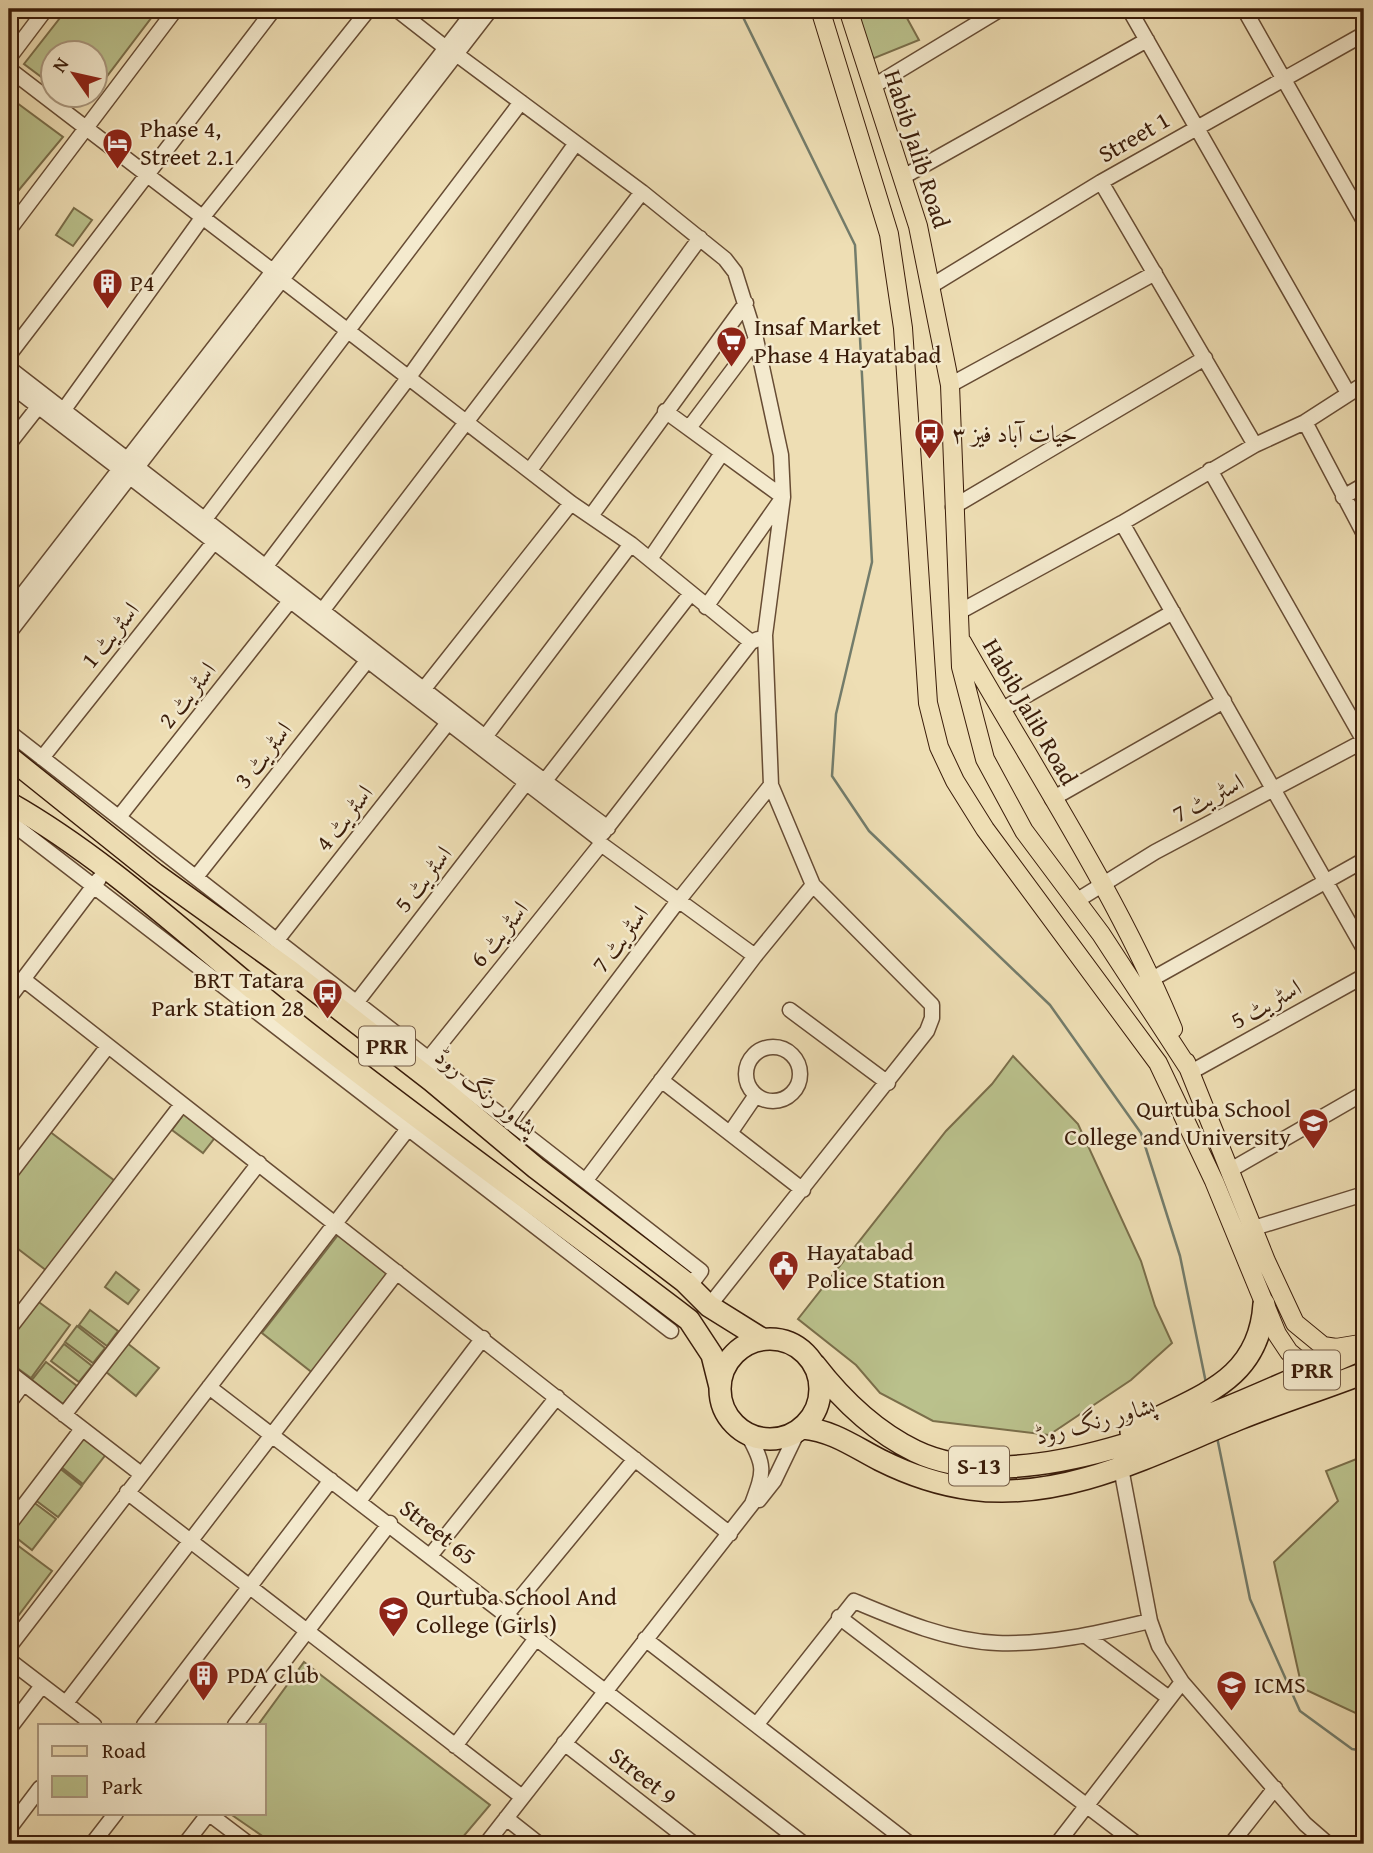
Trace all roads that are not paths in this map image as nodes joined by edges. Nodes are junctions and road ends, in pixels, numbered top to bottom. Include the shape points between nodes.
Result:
1 (46, 9) edge
2 (176, 9) edge
3 (274, 9) edge
4 (369, 9) edge
5 (396, 9) edge
6 (476, 9) edge
7 (491, 9) edge
8 (820, 9) edge
9 (848, 9) edge
10 (1001, 9) edge
11 (1129, 9) edge
12 (1244, 9) edge
13 (1364, 34) edge
14 (1147, 40) junction
15 (451, 51) junction
16 (9, 58) edge
17 (9, 69) edge
18 (1286, 81) junction
19 (872, 87) junction
20 (521, 102) junction
21 (1198, 127) junction
22 (85, 128) junction
23 (576, 143) junction
24 (146, 174) junction
25 (903, 177) junction
26 (1101, 182) junction
27 (642, 192) junction
28 (202, 218) junction
29 (1364, 221) edge
30 (9, 230) edge
31 (701, 238) junction
32 (1154, 273) junction
33 (278, 276) junction
34 (931, 286) junction
35 (746, 303) junction
36 (350, 330) junction
37 (756, 339) junction
38 (9, 355) edge
39 (1205, 358) junction
40 (9, 368) edge
41 (409, 377) junction
42 (9, 384) edge
43 (1364, 384) edge
44 (950, 385) junction
45 (1348, 393) junction
46 (38, 407) junction
47 (63, 411) junction
48 (665, 411) junction
49 (467, 421) junction
50 (1306, 422) junction
51 (689, 428) junction
52 (9, 444) edge
53 (1255, 445) junction
54 (722, 453) junction
55 (129, 469) junction
56 (530, 470) junction
57 (1210, 470) junction
58 (1364, 485) edge
59 (783, 497) junction
60 (1343, 497) junction
61 (571, 503) junction
62 (953, 507) junction
63 (591, 516) junction
64 (205, 519) junction
65 (1122, 523) junction
66 (1364, 534) edge
67 (214, 542) junction
68 (631, 544) junction
69 (650, 559) junction
70 (266, 566) junction
71 (691, 593) junction
72 (290, 601) junction
73 (706, 607) junction
74 (323, 611) junction
75 (961, 611) junction
76 (9, 612) edge
77 (1173, 612) junction
78 (9, 633) edge
79 (765, 635) junction
80 (961, 639) junction
81 (751, 642) junction
82 (367, 660) junction
83 (401, 680) junction
84 (423, 690) junction
85 (1224, 701) junction
86 (1001, 710) junction
87 (447, 724) junction
88 (9, 732) edge
89 (485, 737) junction
90 (1364, 741) edge
91 (9, 757) edge
92 (42, 758) junction
93 (544, 782) junction
94 (526, 783) junction
95 (771, 785) junction
96 (1274, 790) junction
97 (1052, 799) junction
98 (9, 803) edge
99 (119, 817) junction
100 (9, 821) edge
101 (602, 837) junction
102 (1364, 860) edge
103 (196, 877) junction
104 (100, 878) junction
105 (1326, 882) junction
106 (813, 885) junction
107 (1101, 885) junction
108 (678, 901) junction
109 (1076, 901) junction
110 (277, 940) junction
111 (1364, 949) edge
112 (755, 956) junction
113 (1364, 976) edge
114 (23, 979) junction
115 (1152, 979) junction
116 (9, 998) edge
117 (356, 1003) junction
118 (790, 1010) dead end
119 (1167, 1035) junction
120 (108, 1046) junction
121 (1149, 1050) junction
122 (429, 1058) junction
123 (1191, 1072) junction
124 (661, 1080) junction
125 (888, 1083) junction
126 (1364, 1093) edge
127 (756, 1096) dead end
128 (182, 1104) junction
129 (412, 1122) junction
130 (510, 1124) junction
131 (730, 1133) junction
132 (259, 1163) junction
133 (1231, 1169) junction
134 (9, 1175) edge
135 (586, 1180) junction
136 (803, 1190) junction
137 (1364, 1194) edge
138 (334, 1224) junction
139 (1254, 1228) junction
140 (397, 1272) junction
141 (690, 1287) junction
142 (1264, 1304) junction
143 (709, 1306) junction
144 (9, 1329) edge
145 (671, 1331) dead end
146 (483, 1338) junction
147 (762, 1339) junction
148 (1364, 1346) edge
149 (1364, 1360) edge
150 (815, 1365) junction
151 (1312, 1371) junction
152 (9, 1372) edge
153 (1364, 1373) edge
154 (23, 1384) junction
155 (209, 1387) junction
156 (720, 1387) junction
157 (557, 1397) junction
158 (1263, 1400) junction
159 (9, 1402) edge
160 (64, 1415) junction
161 (1173, 1428) junction
162 (82, 1429) junction
163 (800, 1429) junction
164 (273, 1434) junction
165 (748, 1434) junction
166 (635, 1459) junction
167 (1121, 1468) junction
168 (141, 1474) junction
169 (331, 1480) junction
170 (127, 1492) junction
171 (359, 1501) junction
172 (752, 1504) junction
173 (390, 1523) junction
174 (9, 1525) edge
175 (730, 1534) junction
176 (190, 1540) junction
177 (430, 1556) junction
178 (250, 1586) junction
179 (507, 1614) junction
180 (839, 1617) junction
181 (1150, 1621) junction
182 (306, 1630) junction
183 (1086, 1636) junction
184 (537, 1637) junction
185 (645, 1639) junction
186 (9, 1647) edge
187 (9, 1660) edge
188 (1182, 1682) junction
189 (41, 1687) junction
190 (606, 1690) junction
191 (1169, 1698) junction
192 (66, 1703) junction
193 (91, 1724) edge
194 (145, 1724) edge
195 (236, 1724) edge
196 (757, 1724) junction
197 (9, 1729) edge
198 (565, 1743) junction
199 (455, 1746) junction
200 (1275, 1788) junction
201 (38, 1791) edge
202 (522, 1797) junction
203 (1087, 1806) junction
204 (115, 1814) edge
205 (207, 1814) edge
206 (209, 1814) edge
207 (506, 1818) junction
208 (9, 1829) edge
209 (92, 1844) edge
210 (185, 1844) edge
211 (249, 1844) edge
212 (486, 1844) edge
213 (540, 1844) edge
214 (694, 1844) edge
215 (804, 1844) edge
216 (910, 1844) edge
217 (1057, 1844) edge
218 (1137, 1844) edge
219 (1231, 1844) edge
220 (1328, 1844) edge

1 - 16 street
2 - 22 street
3 - 24 street
4 - 28 street
5 - 15 street
6 - 15 street
7 - 15 street
8 - 121 main road via 889,234 903,328 928,703 935,735 985,829
9 - 19 main road, Habib Jalib Road
10 - 19 street
11 - 14 street
12 - 18 street
13 - 18 street, Street 1
14 - 21 street
14 - 25 street
15 - 20 street
15 - 33 street
17 - 22 street
18 - 21 street, Street 1
18 - 29 street
19 - 25 main road, Habib Jalib Road
20 - 23 street
20 - 36 street
21 - 26 street, Street 1
21 - 45 street
22 - 24 street
22 - 30 street
23 - 27 street
23 - 41 street
24 - 28 street
24 - 38 street
25 - 34 main road, Habib Jalib Road
26 - 32 street
26 - 34 street, Street 1
27 - 31 street
27 - 49 street
28 - 33 street
28 - 47 street
31 - 35 street via 735,272
31 - 56 street
32 - 39 street
32 - 44 street
33 - 36 street
33 - 55 street
34 - 44 main road, Habib Jalib Road
35 - 37 street
35 - 48 street
36 - 41 street
36 - 64 street
37 - 51 street
37 - 59 street via 780,456
39 - 53 street
39 - 62 street
40 - 47 street
41 - 49 street
41 - 70 street
42 - 46 street
43 - 45 street
44 - 62 main road, Habib Jalib Road
45 - 50 street
46 - 52 street
46 - 55 street
47 - 55 street
48 - 51 street
48 - 63 street
49 - 56 street
49 - 74 street
50 - 53 street
50 - 60 street
51 - 54 street
53 - 57 street
54 - 59 street
54 - 69 street
55 - 64 street
55 - 67 street
55 - 76 street
55 - 78 street
56 - 61 street
57 - 65 street
57 - 90 street
58 - 60 street
59 - 73 street
59 - 79 street
60 - 66 street
61 - 63 street
61 - 84 street
62 - 75 main road, Habib Jalib Road
63 - 68 street
64 - 70 street
65 - 75 street
65 - 77 street
67 - 72 street
67 - 92 street, اسٹریٹ 1
68 - 69 street
68 - 89 street
69 - 71 street
70 - 74 street
71 - 73 street
71 - 93 street
72 - 82 street
72 - 99 street, اسٹریٹ 2
73 - 81 street
74 - 83 street
75 - 80 main road, Habib Jalib Road
77 - 85 street
77 - 86 street
79 - 81 street
79 - 95 street
80 - 86 main road, Habib Jalib Road
80 - 109 main road via 964,683 985,759 1024,831
81 - 101 street, اسٹریٹ 6
82 - 83 street
82 - 103 street, اسٹریٹ 3
83 - 84 street
83 - 87 street
84 - 89 street
85 - 96 street
85 - 97 street
86 - 97 main road, Habib Jalib Road
87 - 94 street
87 - 110 street, اسٹریٹ 4
88 - 92 street
89 - 93 street
90 - 96 street, اسٹریٹ 7
91 - 141 highway, پشاور رنگ روڈ / PRR via 155,874 290,971
92 - 99 street
93 - 101 street
94 - 101 street
94 - 117 street, اسٹریٹ 5
95 - 106 street
95 - 108 street, اسٹریٹ 7
96 - 105 street
96 - 107 street, اسٹریٹ 7
97 - 107 main road, Habib Jalib Road
98 - 104 highway, PRR via 35,818
99 - 103 street
100 - 104 street
101 - 108 street
101 - 122 street, اسٹریٹ 6
102 - 105 street
103 - 110 street
104 - 114 street
104 - 129 highway, PRR via 247,985
105 - 111 street
105 - 115 street
106 - 112 street
106 - 125 street via 932,1005 927,1031
107 - 109 street, اسٹریٹ 7
107 - 115 main road, Habib Jalib Road
108 - 112 street
108 - 130 street, اسٹریٹ 7
109 - 119 main road
110 - 117 street
112 - 124 street
113 - 123 street, اسٹریٹ 5
114 - 116 street
114 - 120 street
115 - 123 main road, Habib Jalib Road
117 - 122 street
118 - 125 street
119 - 121 main road
119 - 123 main road
120 - 128 street
120 - 134 street
121 - 142 main road via 1214,1181
122 - 130 street
123 - 133 main road, Habib Jalib Road
124 - 131 street
124 - 135 street
125 - 136 street
126 - 133 street
127 - 131 street
128 - 132 street
128 - 144 street
129 - 138 street
129 - 145 street
129 - 156 highway, PRR via 689,1320 712,1355
130 - 135 street
131 - 136 street
132 - 138 street
132 - 160 street
133 - 139 main road, Habib Jalib Road
135 - 141 street via 701,1271
136 - 143 street
137 - 139 street
138 - 140 street
138 - 155 street
139 - 148 main road, Habib Jalib Road via 1279,1293 1302,1331 1329,1348
140 - 146 street
140 - 164 street
141 - 143 highway, پشاور رنگ روڈ / PRR
142 - 151 main road via 1284,1345
142 - 161 highway via 1261,1329 1247,1361
143 - 147 highway, پشاور رنگ روڈ / PRR
146 - 157 street
146 - 171 street
147 - 150 highway via 798,1347
147 - 156 highway via 749,1343 728,1361
148 - 151 highway, پشاور رنگ روڈ / PRR
149 - 151 highway via 1333,1374
150 - 161 highway, پشاور رنگ روڈ / S-13 via 846,1404 917,1452 979,1466 1044,1464
150 - 163 highway via 820,1399
151 - 158 highway, پشاور رنگ روڈ / PRR
152 - 154 street
153 - 158 highway, پشاور رنگ روڈ / PRR
154 - 159 street
154 - 160 street
155 - 164 street, Street 65
155 - 168 street
156 - 165 highway via 727,1415
157 - 166 street
157 - 177 street
158 - 161 highway, پشاور رنگ روڈ
160 - 162 street
161 - 167 highway, پشاور رنگ روڈ / S-13
162 - 168 street
162 - 174 street
163 - 165 highway via 778,1439
163 - 167 highway, پشاور رنگ روڈ / S-13 via 840,1436 880,1460 971,1489 1021,1491
163 - 172 street via 774,1481
164 - 169 street, Street 65
164 - 176 street
165 - 172 street via 763,1467
166 - 175 street
166 - 179 street
167 - 181 street
168 - 170 street
169 - 171 street, Street 65
169 - 178 street
170 - 176 street
170 - 186 street
171 - 173 street, Street 65
172 - 175 street
173 - 177 street, Street 65
173 - 182 street
175 - 185 street
176 - 178 street
176 - 192 street
177 - 179 street, Street 65
178 - 182 street
178 - 194 street
179 - 184 street, Street 65
180 - 183 street via 854,1601 935,1632 995,1643
180 - 196 street
180 - 203 street
181 - 183 street
181 - 188 street via 1159,1646
182 - 195 street
182 - 199 street
183 - 191 street
184 - 190 street, Street 65
184 - 199 street
185 - 190 street
185 - 196 street
187 - 189 street
188 - 191 street
188 - 200 street
189 - 192 street
189 - 197 street
190 - 198 street
190 - 215 street, Street 65
191 - 203 street
192 - 193 street
196 - 216 street
198 - 202 street
198 - 214 street, Street 9
199 - 202 street
200 - 219 street
200 - 220 street
201 - 208 street
202 - 207 street
203 - 217 street
203 - 218 street
204 - 209 street
205 - 210 street
206 - 211 street
207 - 212 street
207 - 213 street

